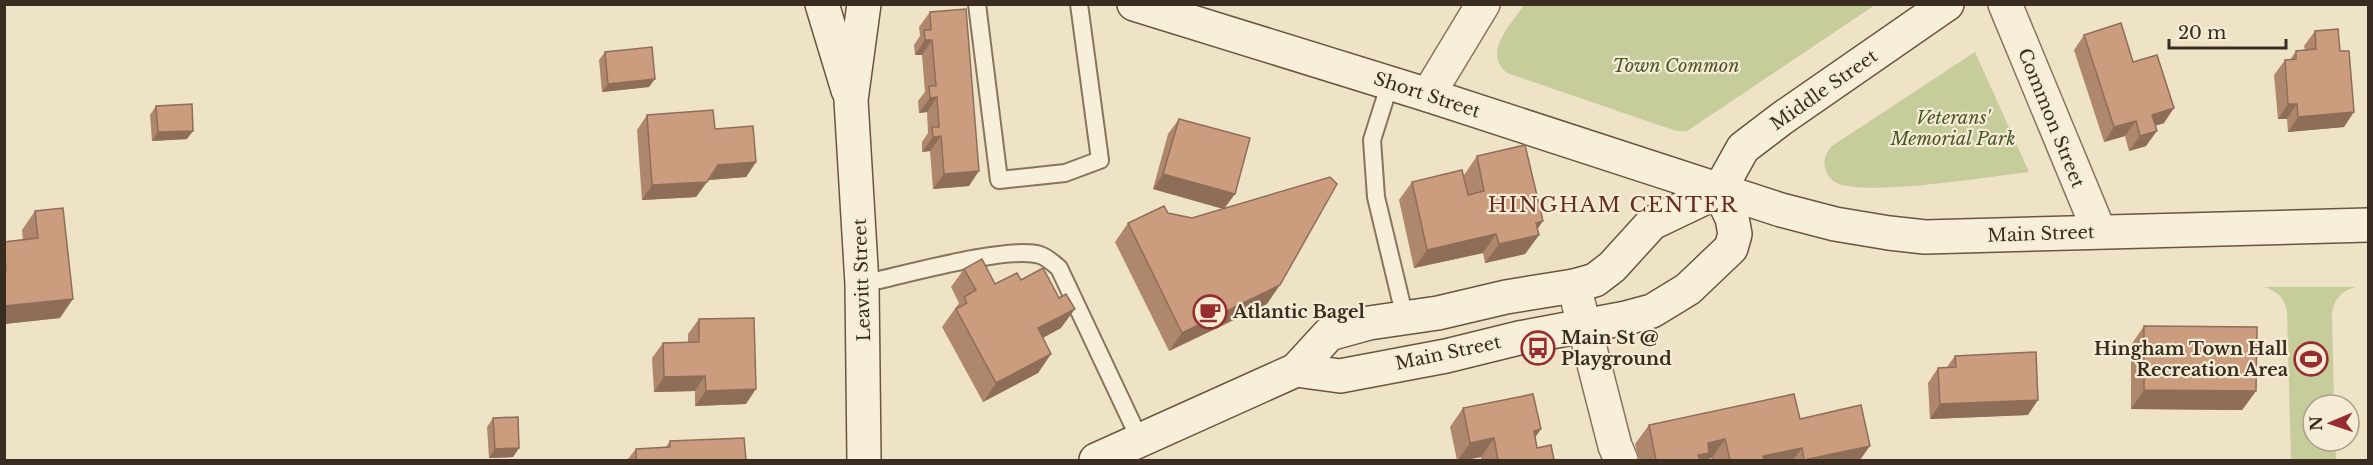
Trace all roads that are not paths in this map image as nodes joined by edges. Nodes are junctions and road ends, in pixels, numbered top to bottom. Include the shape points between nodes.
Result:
1 (822, 4) edge
2 (864, 4) edge
3 (977, 4) edge
4 (1079, 4) edge
5 (1134, 4) edge
6 (1483, 4) edge
7 (1947, 4) edge
8 (2005, 4) edge
9 (1390, 83) junction
10 (1428, 95) junction
11 (851, 100) junction
12 (1719, 191) junction
13 (2368, 225) edge
14 (2099, 231) junction
15 (862, 284) junction
16 (1574, 286) junction
17 (1405, 318) junction
18 (1584, 325) junction
19 (1413, 362) junction
20 (1296, 370) junction
21 (1140, 440) junction
22 (864, 460) edge
23 (1096, 460) edge
24 (1621, 460) edge

1 - 11 main road, Leavitt Street
2 - 11 main road, Leavitt Street
3 - 4 lane via 999,180 1065,173 1100,160
5 - 9 main road, Short Street
6 - 10 main road
7 - 12 main road, Middle Street via 1743,148
8 - 14 main road, Common Street
9 - 10 main road, Short Street
9 - 17 lane via 1372,140 1376,197
10 - 12 main road, Short Street
11 - 15 main road, Leavitt Street
12 - 14 main road, Main Street via 1835,224 1889,234 1965,237
12 - 16 main road via 1652,223 1612,267 1595,280
12 - 18 main road, Main Street via 1732,218 1735,234 1731,248 1688,289 1652,311
13 - 14 main road, Main Street
15 - 21 lane via 1017,253 1041,255 1059,268
15 - 22 main road, Leavitt Street
16 - 17 main road
16 - 18 main road
17 - 19 main road
17 - 20 main road via 1329,334
18 - 19 main road, Main Street
18 - 24 main road
19 - 20 main road, Main Street via 1340,376
20 - 21 main road
21 - 23 main road

